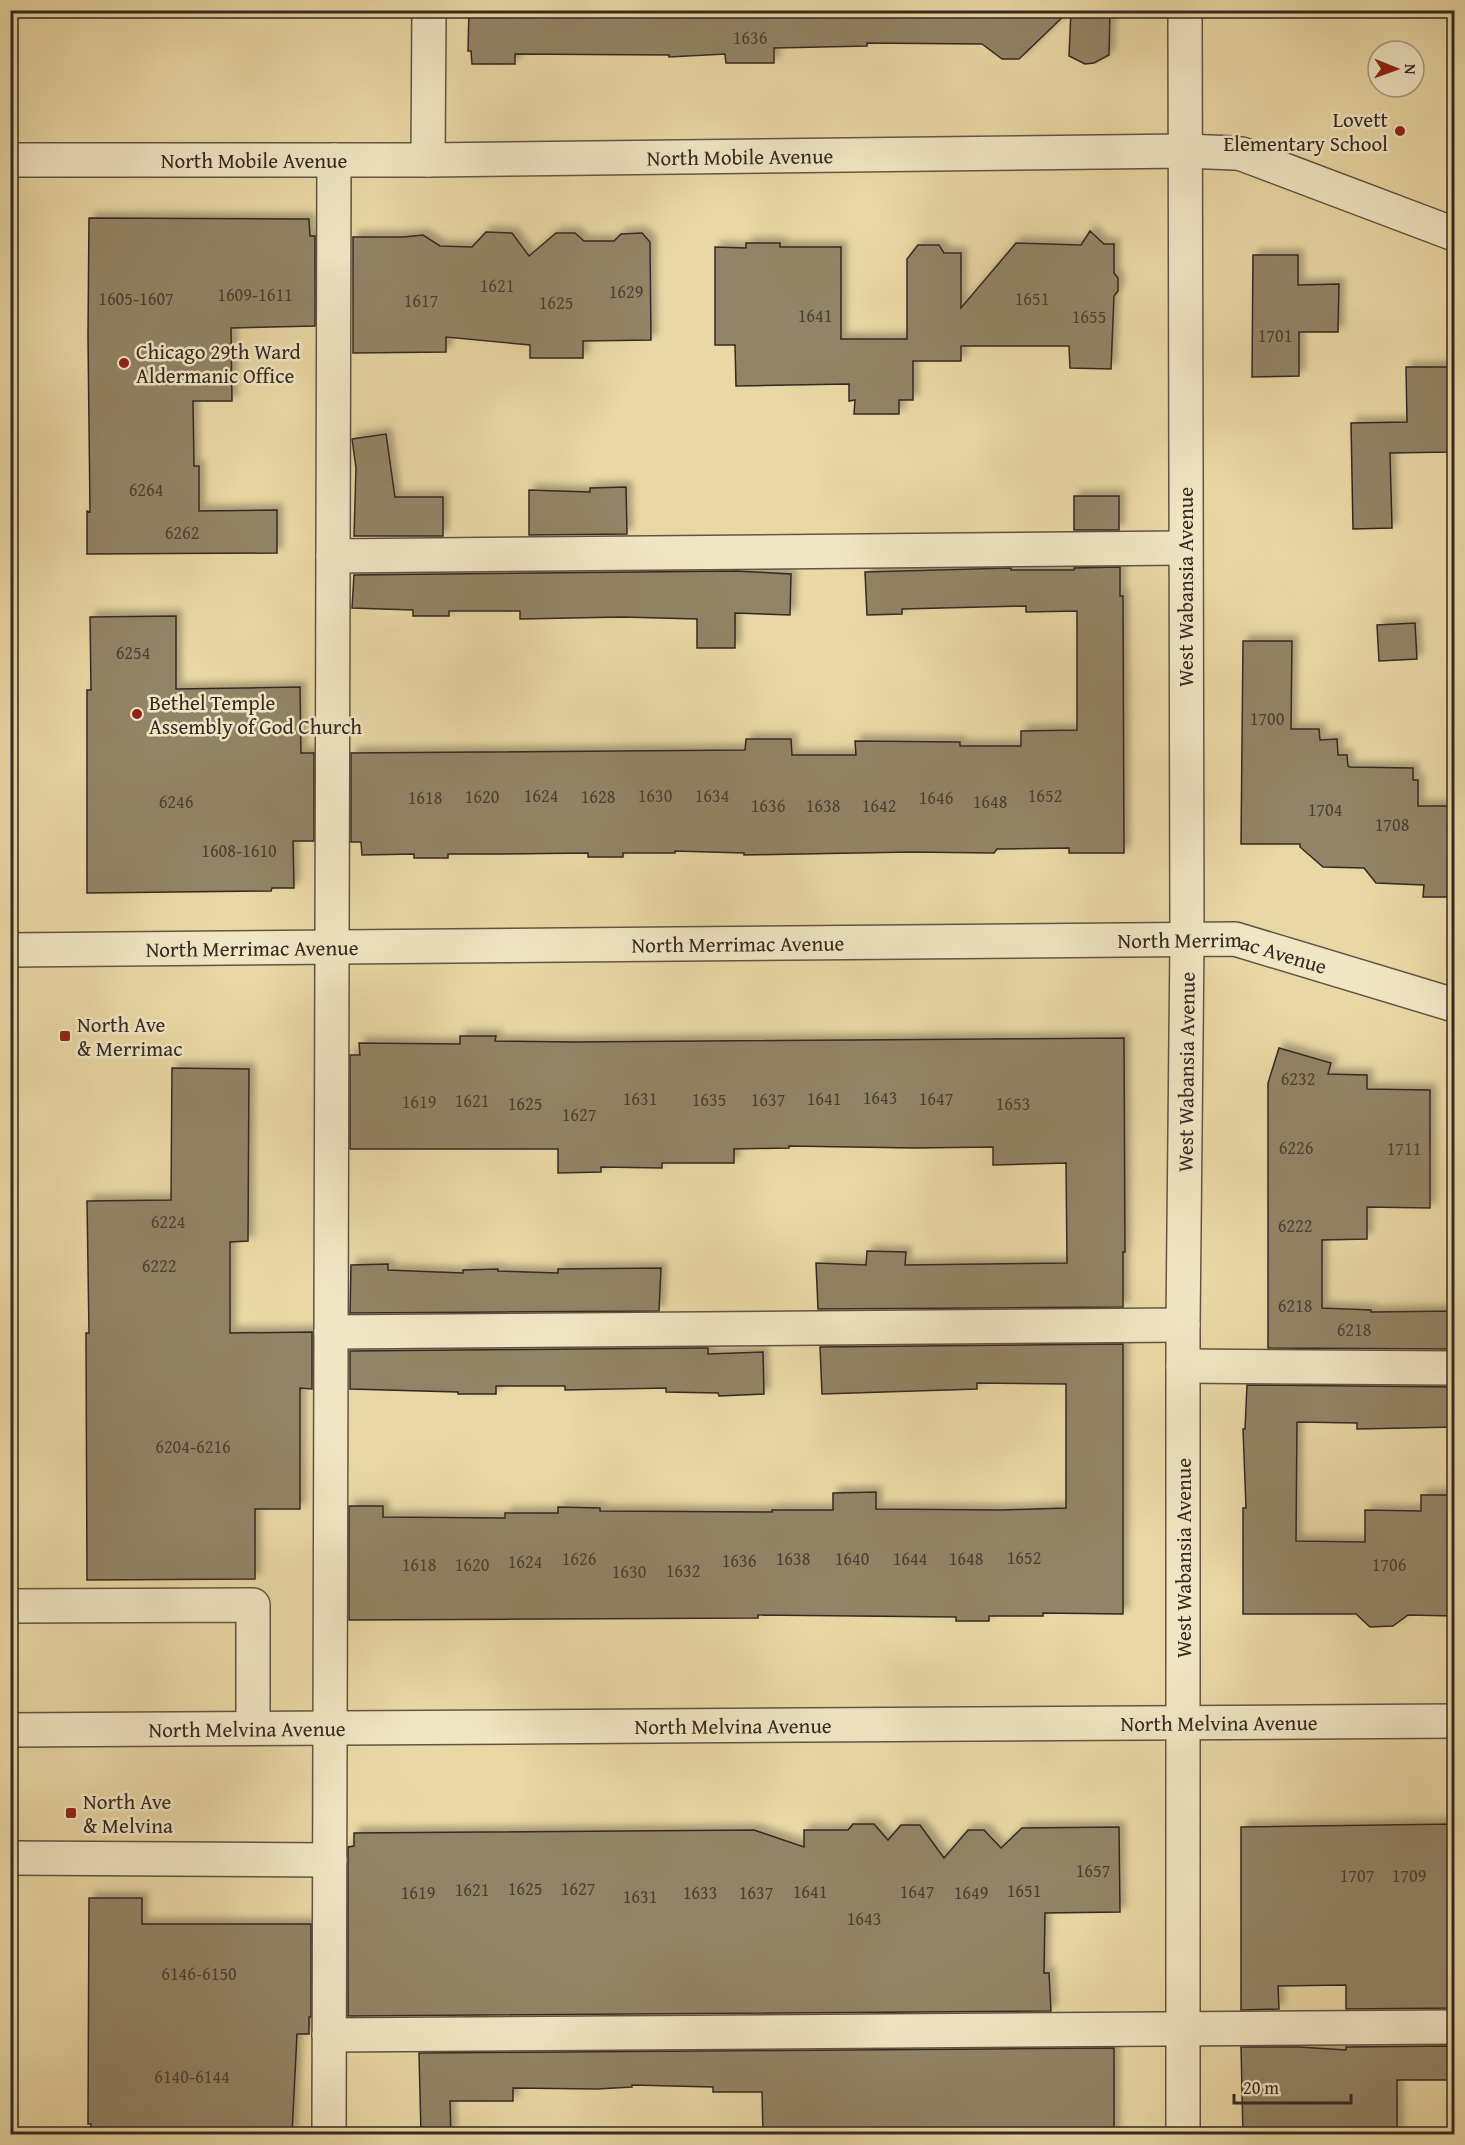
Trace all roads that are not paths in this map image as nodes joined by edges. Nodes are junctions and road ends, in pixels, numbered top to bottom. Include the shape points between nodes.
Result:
1 (429, 10) edge
2 (1185, 10) edge
3 (1185, 151) junction
4 (10, 160) edge
5 (334, 160) junction
6 (428, 160) junction
7 (1455, 234) edge
8 (1185, 548) junction
9 (333, 556) junction
10 (1187, 940) junction
11 (332, 948) junction
12 (10, 950) edge
13 (1455, 1005) edge
14 (1184, 1325) junction
15 (331, 1332) junction
16 (1183, 1366) junction
17 (1455, 1368) edge
18 (10, 1606) edge
19 (1455, 1721) edge
20 (1183, 1722) junction
21 (330, 1727) junction
22 (253, 1728) junction
23 (10, 1730) edge
24 (10, 1858) edge
25 (330, 1860) junction
26 (1455, 2027) edge
27 (1183, 2029) junction
28 (329, 2035) junction
29 (329, 2134) edge
30 (1183, 2134) edge

1 - 6 street
2 - 3 street, West Wabansia Avenue
3 - 6 street, North Mobile Avenue
3 - 7 street, North Mobile Avenue via 1242,154
3 - 8 street, West Wabansia Avenue
4 - 5 street, North Mobile Avenue
5 - 6 street, North Mobile Avenue
5 - 9 street
8 - 9 street
8 - 10 street, West Wabansia Avenue
9 - 11 street
10 - 11 street, North Merrimac Avenue
10 - 13 street, North Merrimac Avenue via 1235,939
10 - 14 street, West Wabansia Avenue
11 - 12 street, North Merrimac Avenue
11 - 15 street
14 - 15 street
14 - 16 street, West Wabansia Avenue
15 - 21 street
16 - 17 street
16 - 20 street, West Wabansia Avenue
18 - 22 street via 253,1605
19 - 20 street, North Melvina Avenue
20 - 21 street, North Melvina Avenue
20 - 27 street, West Wabansia Avenue
21 - 22 street, North Melvina Avenue
21 - 25 street
22 - 23 street, North Melvina Avenue
24 - 25 street
25 - 28 street
26 - 27 street
27 - 28 street
27 - 30 street, West Wabansia Avenue
28 - 29 street

